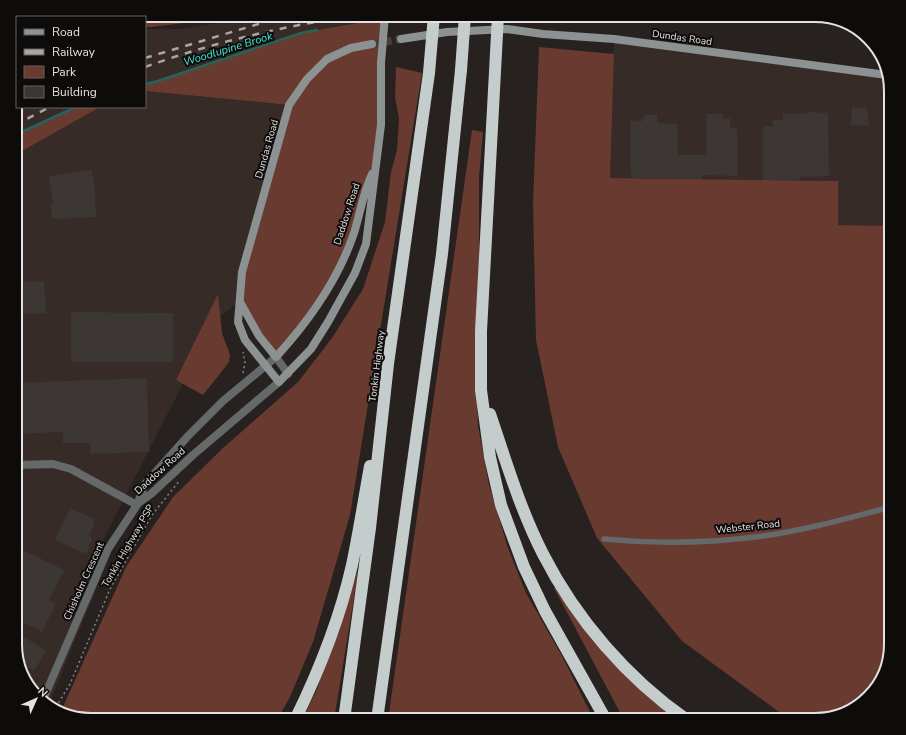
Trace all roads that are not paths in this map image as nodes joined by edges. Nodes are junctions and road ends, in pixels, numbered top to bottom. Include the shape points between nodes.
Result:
1 (384, 22) edge
2 (433, 22) edge
3 (465, 22) edge
4 (498, 22) edge
5 (401, 40) tunnel mouth
6 (372, 44) tunnel mouth
7 (882, 74) edge
8 (378, 163) junction
9 (240, 302) junction
10 (276, 357) junction
11 (388, 364) junction
12 (266, 365) junction
13 (288, 374) junction
14 (279, 382) junction
15 (481, 390) junction
16 (22, 465) edge
17 (137, 505) junction
18 (884, 509) edge
19 (604, 539) dead end
20 (326, 646) junction
21 (52, 679) edge
22 (291, 713) edge
23 (298, 713) edge
24 (345, 713) edge
25 (378, 713) edge
26 (602, 713) edge
27 (678, 713) edge

1 - 8 main road, Daddow Road, bridge
2 - 11 highway, Tonkin Highway, bridge via 429,73
3 - 25 highway, bridge via 442,254
4 - 15 highway, bridge via 481,331
5 - 7 main road, Dundas Road via 447,32 507,29 614,39
6 - 9 main road, Dundas Road via 351,48 327,59 307,78 289,105 242,272
8 - 10 main road, Daddow Road via 364,196 354,234 338,269 310,314
8 - 13 main road, Daddow Road via 366,244 355,273 311,349
9 - 10 main road via 259,336
9 - 12 main road, Dundas Road via 238,322 245,340
10 - 12 street, Daddow Road
10 - 13 street
11 - 20 highway via 352,566
11 - 24 highway, Tonkin Highway via 370,528
12 - 14 main road, Dundas Road
12 - 17 street, Daddow Road via 223,401 188,436 145,484
13 - 14 main road, Daddow Road
14 - 17 street, Daddow Road
15 - 26 highway via 490,457 501,505 515,545 545,611
15 - 27 highway via 521,505 543,554 567,596 619,661 645,687
16 - 17 street via 53,464 71,469
17 - 21 street, Chisholm Crescent via 108,549
18 - 19 lane, Webster Road via 763,536 636,542
20 - 22 highway
20 - 23 highway

